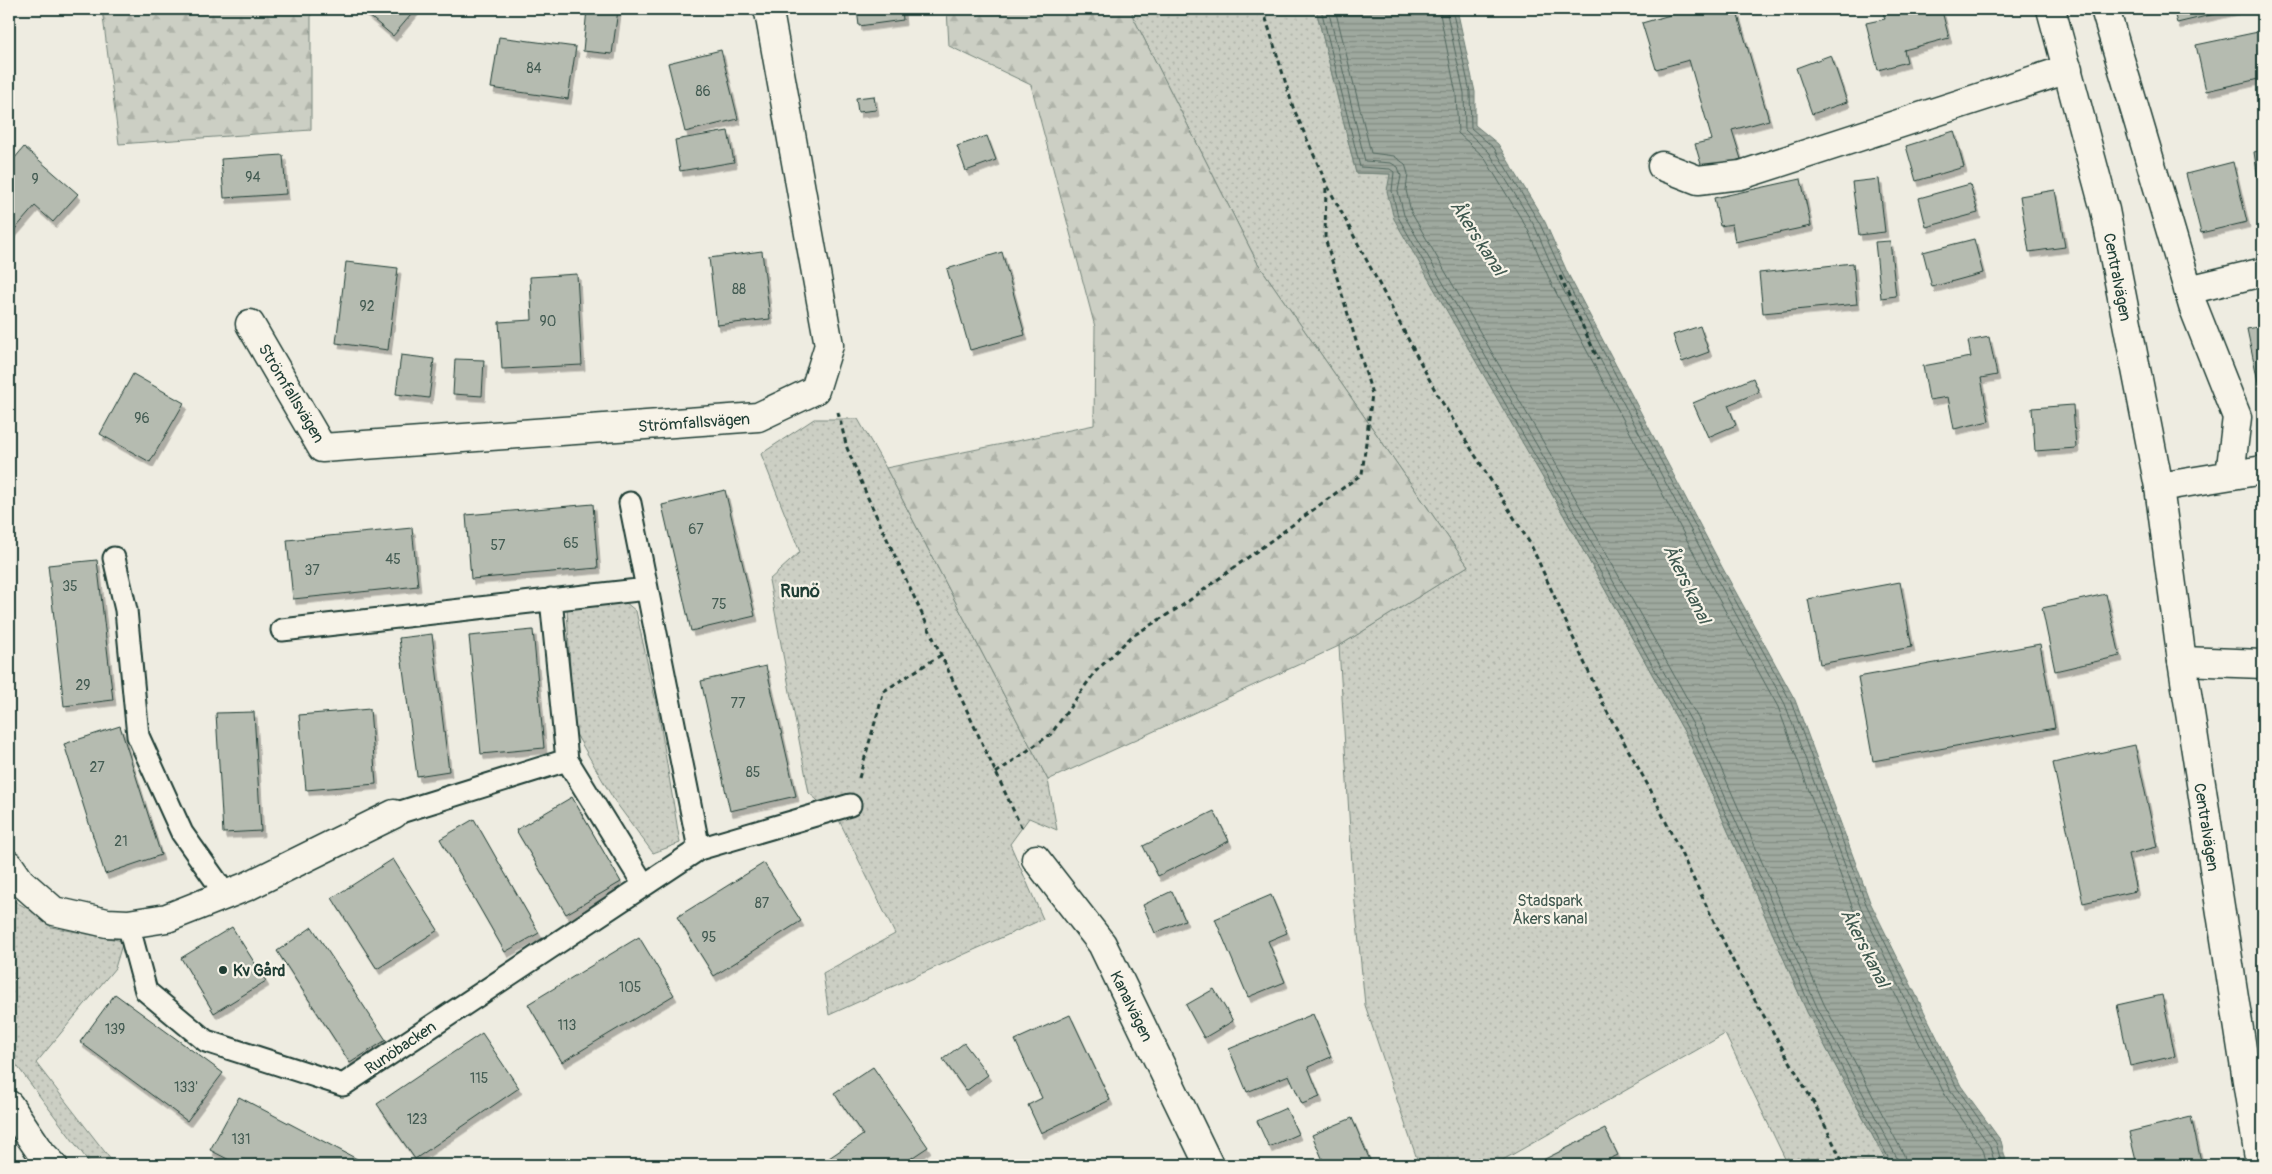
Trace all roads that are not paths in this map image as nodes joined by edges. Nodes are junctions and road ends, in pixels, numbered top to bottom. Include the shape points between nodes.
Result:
1 (766, 9) edge
2 (2051, 9) edge
3 (2105, 9) edge
4 (2068, 68) junction
5 (1662, 166) dead end
6 (2263, 272) edge
7 (2188, 290) junction
8 (250, 324) dead end
9 (2263, 470) edge
10 (2230, 476) junction
11 (2159, 487) junction
12 (630, 503) dead end
13 (114, 558) dead end
14 (647, 589) junction
15 (551, 600) junction
16 (282, 630) dead end
17 (2182, 661) junction
18 (2263, 664) edge
19 (566, 760) junction
20 (850, 805) road end
21 (394, 814) joint
22 (699, 849) junction
23 (1036, 859) road end
24 (9, 865) edge
25 (644, 885) junction
26 (226, 895) junction
27 (128, 924) junction
28 (9, 1106) edge
29 (53, 1165) edge
30 (1209, 1165) edge
31 (2260, 1165) edge

1 - 8 street, Strömfallsvägen via 829,345 815,390 758,417 322,448
2 - 4 street, Centralvägen
3 - 7 street
4 - 5 street via 1741,175 1698,180
4 - 11 street, Centralvägen via 2105,210
6 - 7 street
7 - 10 street via 2237,417
9 - 10 street
10 - 11 street
11 - 17 street, Centralvägen
12 - 14 lane
13 - 26 lane via 126,610 138,736 182,833
14 - 15 lane
14 - 22 lane
15 - 16 lane
15 - 19 lane
17 - 18 street
17 - 31 street, Centralvägen
19 - 21 lane
19 - 25 lane
20 - 22 lane, Runöbacken
21 - 26 street
22 - 25 lane, Runöbacken
23 - 30 street, Kanalvägen via 1102,944
24 - 27 street via 20,881 54,912
25 - 27 lane, Runöbacken via 343,1085 206,1041 146,991
26 - 27 street via 167,918
28 - 29 street

